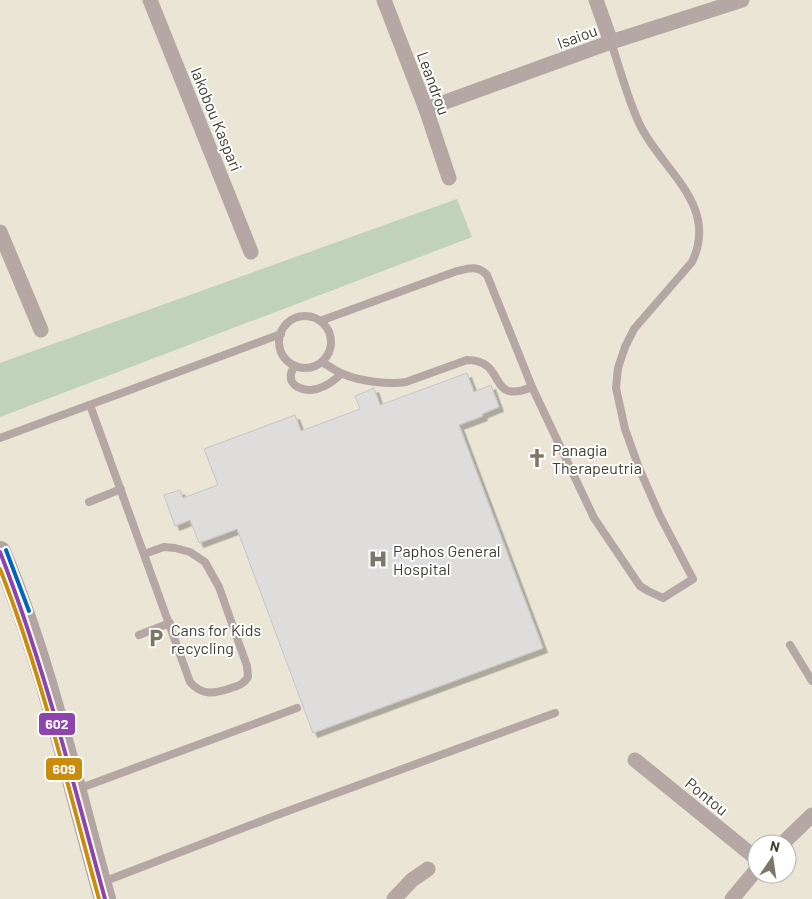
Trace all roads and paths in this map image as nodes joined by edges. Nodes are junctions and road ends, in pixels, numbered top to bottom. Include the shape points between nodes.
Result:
1 (150, 0) edge
2 (384, 0) edge
3 (596, 0) edge
4 (742, 0) edge
5 (612, 42) junction
6 (426, 109) junction
7 (449, 178) dead end
8 (0, 232) edge
9 (251, 252) dead end
10 (320, 322) junction
11 (41, 330) dead end
12 (281, 334) junction
13 (322, 362) junction
14 (295, 366) junction
15 (341, 374) junction
16 (532, 387) junction
17 (90, 404) junction
18 (0, 438) edge
19 (121, 489) junction
20 (89, 502) dead end
21 (0, 552) edge
22 (144, 554) junction
23 (170, 623) junction
24 (138, 634) dead end
25 (790, 645) dead end
26 (812, 681) edge
27 (297, 708) dead end
28 (555, 713) dead end
29 (635, 760) dead end
30 (76, 789) junction
31 (812, 815) edge
32 (792, 834) edge
33 (747, 851) edge
34 (428, 869) dead end
35 (747, 881) edge
36 (103, 891) edge
37 (394, 899) edge
38 (732, 899) edge

1 - 9 street, Iakobou Kaspari
2 - 6 street, Leandrou
3 - 5 street
4 - 5 street, Isaiou
5 - 6 street, Isaiou
5 - 16 lane via 639,122 689,193 699,225 700,237 692,262 634,329 618,368 616,388 638,468 693,579 662,598 640,586 594,518
6 - 7 street, Leandrou
8 - 11 street
10 - 12 lane via 313,318 297,318 290,321
10 - 13 lane via 326,327 331,343 330,351
10 - 16 lane via 457,271 476,267 487,275
12 - 14 lane via 279,344 282,353
12 - 17 lane
13 - 14 lane via 304,368
13 - 15 lane
14 - 15 lane via 291,378 296,387 302,389 319,388
15 - 16 lane via 398,384 475,360 486,364 506,391 520,392
17 - 18 lane
17 - 19 lane
19 - 20 lane
19 - 22 lane
21 - 30 street via 33,638
22 - 23 lane
22 - 23 lane via 164,547 175,548 190,552 205,562 220,587 247,666 245,681 214,694 196,689 190,682
23 - 24 lane
25 - 26 lane
27 - 30 lane
28 - 36 lane via 277,814
29 - 33 street, Pontou
30 - 36 street
31 - 32 street
34 - 37 street
35 - 38 street

